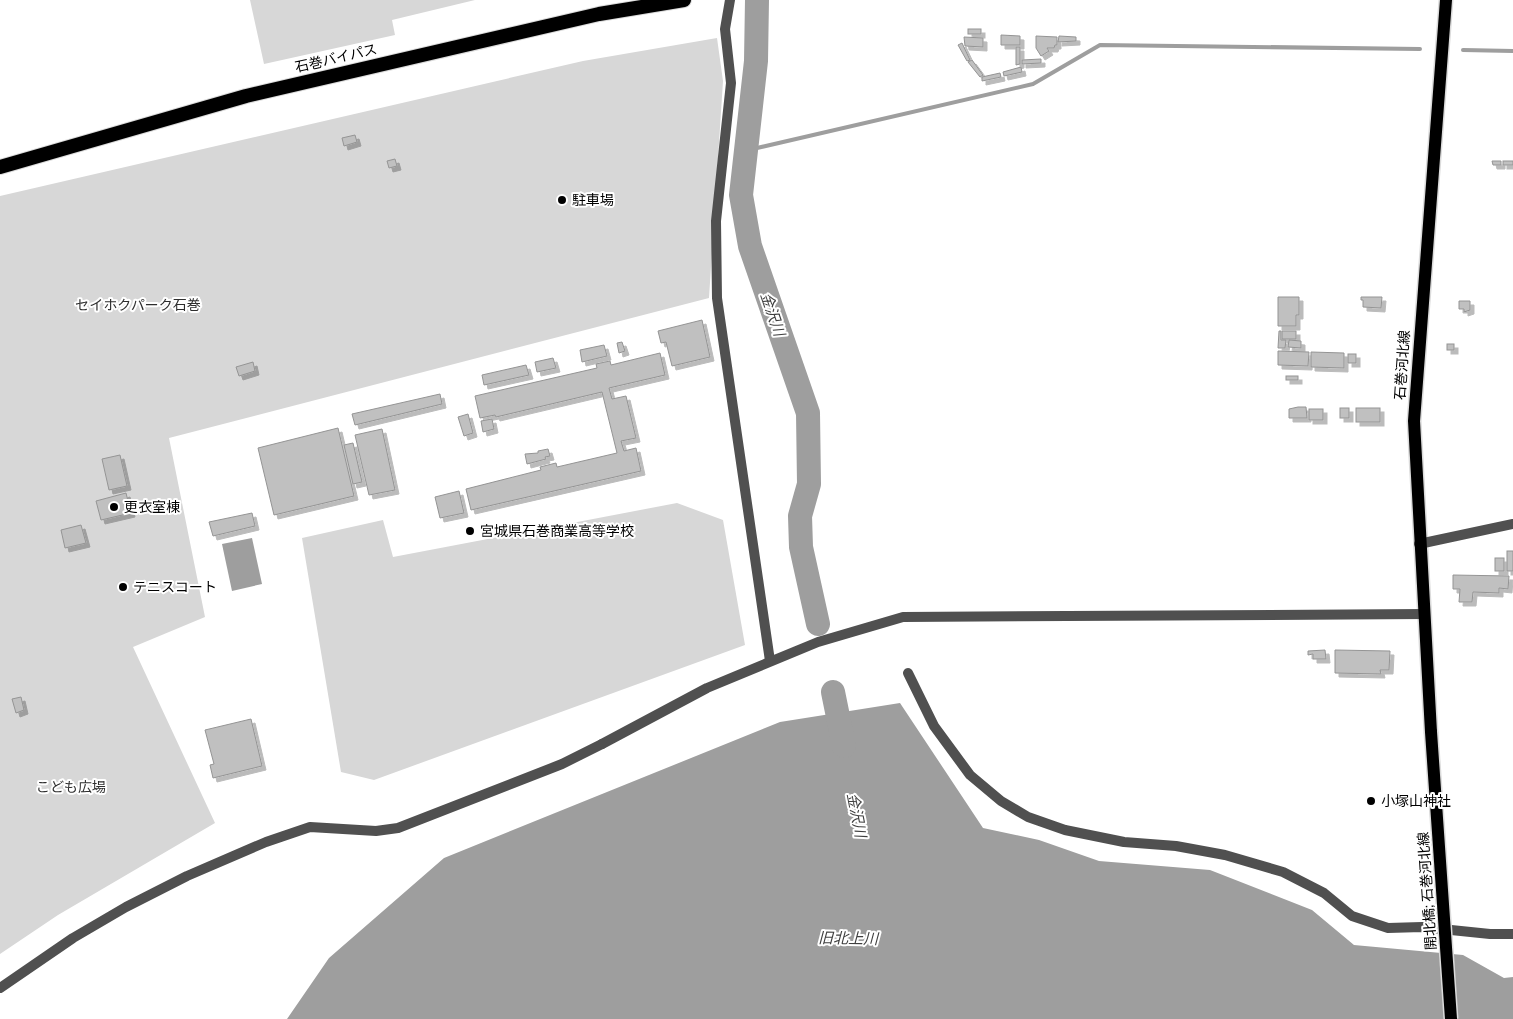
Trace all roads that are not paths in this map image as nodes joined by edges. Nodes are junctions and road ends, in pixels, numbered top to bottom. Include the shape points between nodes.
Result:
1 (684, 0) edge
2 (730, 0) edge
3 (1446, 0) edge
4 (0, 167) edge
5 (1513, 524) edge
6 (1420, 544) junction
7 (1425, 614) junction
8 (770, 661) junction
9 (908, 673) dead end
10 (1431, 732) joint
11 (1513, 934) edge
12 (0, 988) edge
13 (1450, 1019) edge

1 - 4 highway, 石巻バイパス via 599,14 246,96
2 - 8 street via 725,29 731,82 716,221 717,298
3 - 6 main road, 石巻河北線 via 1414,421
5 - 6 street
6 - 7 main road, 石巻河北線
7 - 8 street via 903,617 818,642
7 - 10 main road, 石巻河北線
8 - 12 street via 707,688 562,764 398,828 376,831 310,827 266,842 126,907
9 - 11 street via 934,726 970,775 1000,801 1028,817 1066,830 1124,842 1176,846 1225,855 1283,872 1324,893 1352,916 1388,928 1422,926
10 - 13 main road, 開北橋; 石巻河北線, bridge

